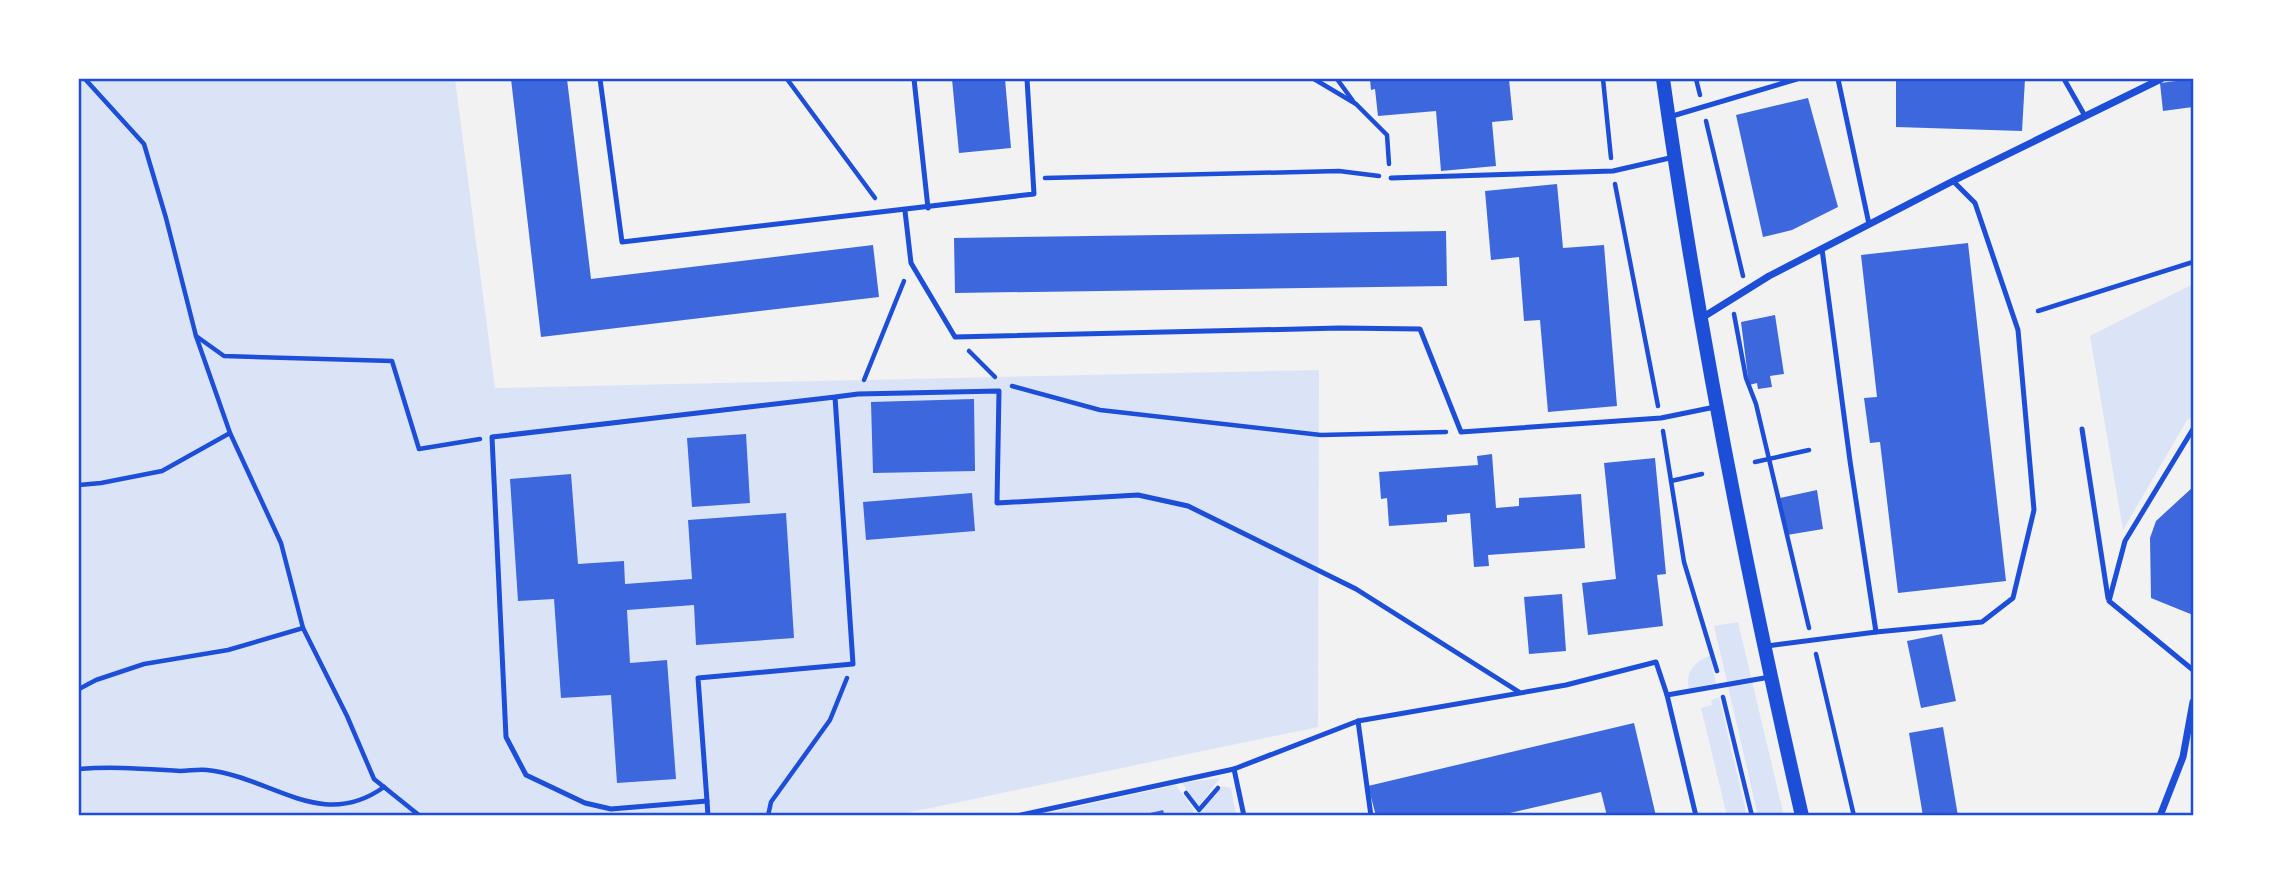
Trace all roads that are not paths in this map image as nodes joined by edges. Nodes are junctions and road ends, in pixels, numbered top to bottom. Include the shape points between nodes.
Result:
1 (600, 79) edge
2 (914, 79) edge
3 (1027, 79) edge
4 (1663, 79) edge
5 (1797, 79) edge
6 (1838, 79) edge
7 (2064, 79) edge
8 (2161, 79) edge
9 (2085, 116) junction
10 (1669, 117) junction
11 (1674, 157) junction
12 (1391, 178) road end
13 (1953, 181) junction
14 (928, 208) junction
15 (905, 211) junction
16 (1869, 224) junction
17 (1822, 249) junction
18 (1700, 319) junction
19 (835, 397) junction
20 (1715, 407) junction
21 (2082, 429) dead end
22 (2193, 429) edge
23 (2109, 601) junction
24 (1877, 632) junction
25 (1763, 646) junction
26 (2193, 670) edge
27 (1770, 677) junction
28 (1519, 692) junction
29 (1667, 695) junction
30 (2193, 702) edge
31 (1358, 721) junction
32 (1234, 769) junction
33 (708, 801) junction
34 (708, 816) edge
35 (1016, 816) edge
36 (1244, 816) edge
37 (1371, 816) edge
38 (1696, 816) edge
39 (1802, 816) edge
40 (2160, 816) edge

1 - 15 lane via 622,242
2 - 14 lane
3 - 14 lane via 1034,194
4 - 10 main road
5 - 10 lane
6 - 16 lane
7 - 9 lane
8 - 9 street
9 - 13 street
10 - 11 main road
11 - 12 lane via 1613,171
11 - 18 main road
13 - 16 street
13 - 24 lane via 1975,203 2018,330 2034,510 2012,598 1982,622
14 - 15 lane
15 - 20 lane via 911,263 955,337 1420,329 1461,432 1661,418
16 - 17 street
17 - 18 street
17 - 24 lane
18 - 20 main road
19 - 28 lane via 999,391 997,503 1138,495 1188,506 1356,589
19 - 33 lane via 853,664 698,678
19 - 33 lane via 492,437 506,737 526,775 585,803 611,809
20 - 25 main road
21 - 23 lane
22 - 23 lane via 2125,541
23 - 26 lane
24 - 25 lane
25 - 27 main road
27 - 29 lane
27 - 39 main road
28 - 29 lane via 1656,662
28 - 31 lane
29 - 38 lane
30 - 40 street via 2183,757
31 - 32 lane
31 - 37 lane
32 - 35 lane
32 - 36 lane
33 - 34 lane

